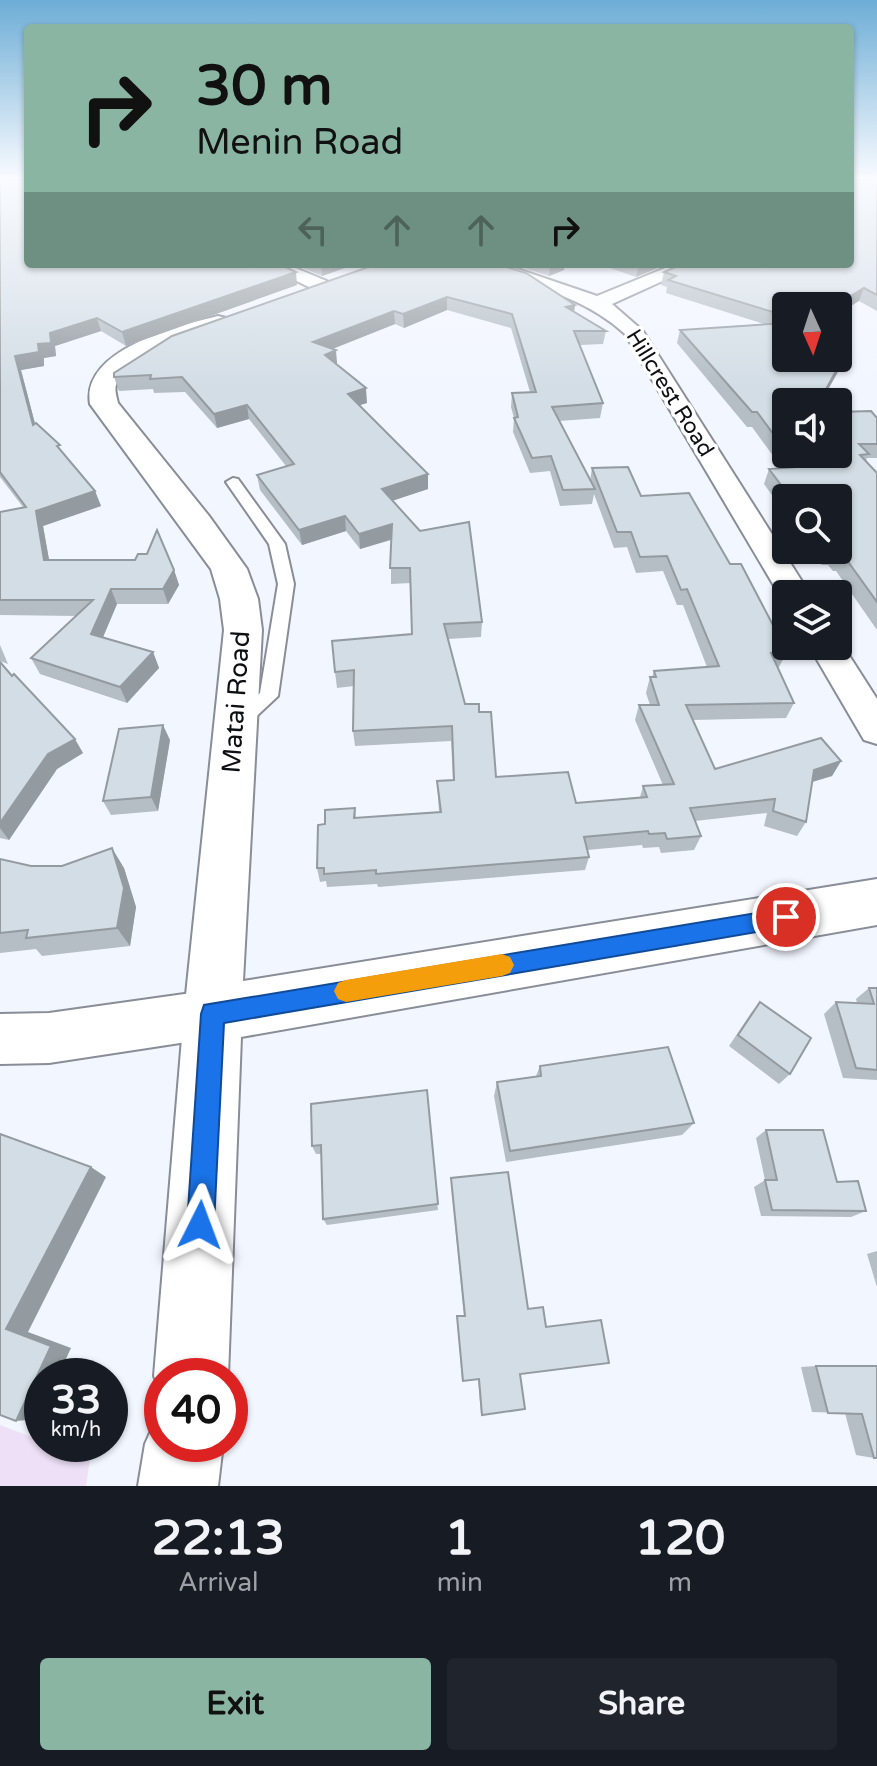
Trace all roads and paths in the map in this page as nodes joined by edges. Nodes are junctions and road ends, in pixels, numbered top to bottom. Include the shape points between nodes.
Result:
1 (286, 268) edge
2 (497, 268) edge
3 (681, 268) edge
4 (334, 281) joint
5 (598, 303) junction
6 (233, 482) dead end
7 (785, 580) edge
8 (834, 660) edge
9 (235, 724) junction
10 (877, 730) edge
11 (877, 902) edge
12 (213, 1014) junction
13 (0, 1039) edge
14 (192, 1358) edge
15 (181, 1462) edge
16 (178, 1486) edge

1 - 4 street
2 - 5 street, Hillcrest Road
3 - 5 street
4 - 9 street, Matai Road via 128,357 101,385 104,404 197,523 235,584 243,630
5 - 7 street, Hillcrest Road via 633,331
6 - 9 lane via 277,544 286,584 269,696
8 - 10 street
9 - 12 street, Matai Road
11 - 12 street
12 - 13 street via 49,1038
12 - 14 street, Matai Road
15 - 16 street

